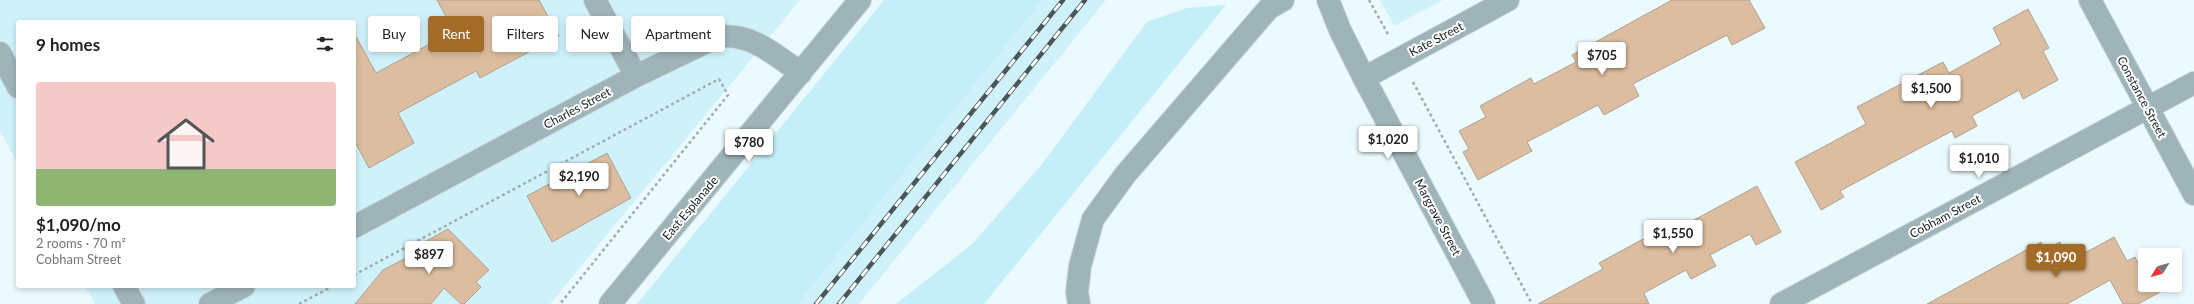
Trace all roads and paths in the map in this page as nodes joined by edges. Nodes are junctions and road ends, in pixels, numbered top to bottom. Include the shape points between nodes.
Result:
1 (595, 0) edge
2 (860, 0) edge
3 (1283, 0) edge
4 (1328, 0) edge
5 (1368, 0) edge
6 (1508, 0) edge
7 (2090, 0) edge
8 (0, 53) edge
9 (1400, 58) junction
10 (801, 73) junction
11 (636, 76) junction
12 (1364, 78) junction
13 (2194, 82) edge
14 (16, 83) edge
15 (2148, 108) junction
16 (2194, 194) edge
17 (356, 226) edge
18 (356, 274) edge
19 (125, 288) edge
20 (240, 288) edge
21 (329, 288) edge
22 (134, 304) edge
23 (210, 304) edge
24 (299, 304) edge
25 (560, 304) edge
26 (610, 304) edge
27 (1079, 304) edge
28 (1484, 304) edge
29 (1532, 304) edge
30 (1781, 304) edge

1 - 11 street
2 - 10 street, East Esplanade
3 - 27 street via 1269,8 1125,175 1093,219 1080,266 1076,292
4 - 12 street, Margrave Street
5 - 9 path
6 - 9 street, Kate Street
7 - 15 street, Constance Street
8 - 14 street
9 - 12 street, Kate Street
9 - 29 path
10 - 11 street, Charles Street via 752,40 730,35 717,37
10 - 26 street, East Esplanade
11 - 17 street, Charles Street
12 - 28 street, Margrave Street
13 - 15 street, Cobham Street
15 - 16 street, Constance Street
15 - 30 street, Cobham Street
18 - 25 path via 719,79 728,95
19 - 22 street
20 - 23 street
21 - 24 path

